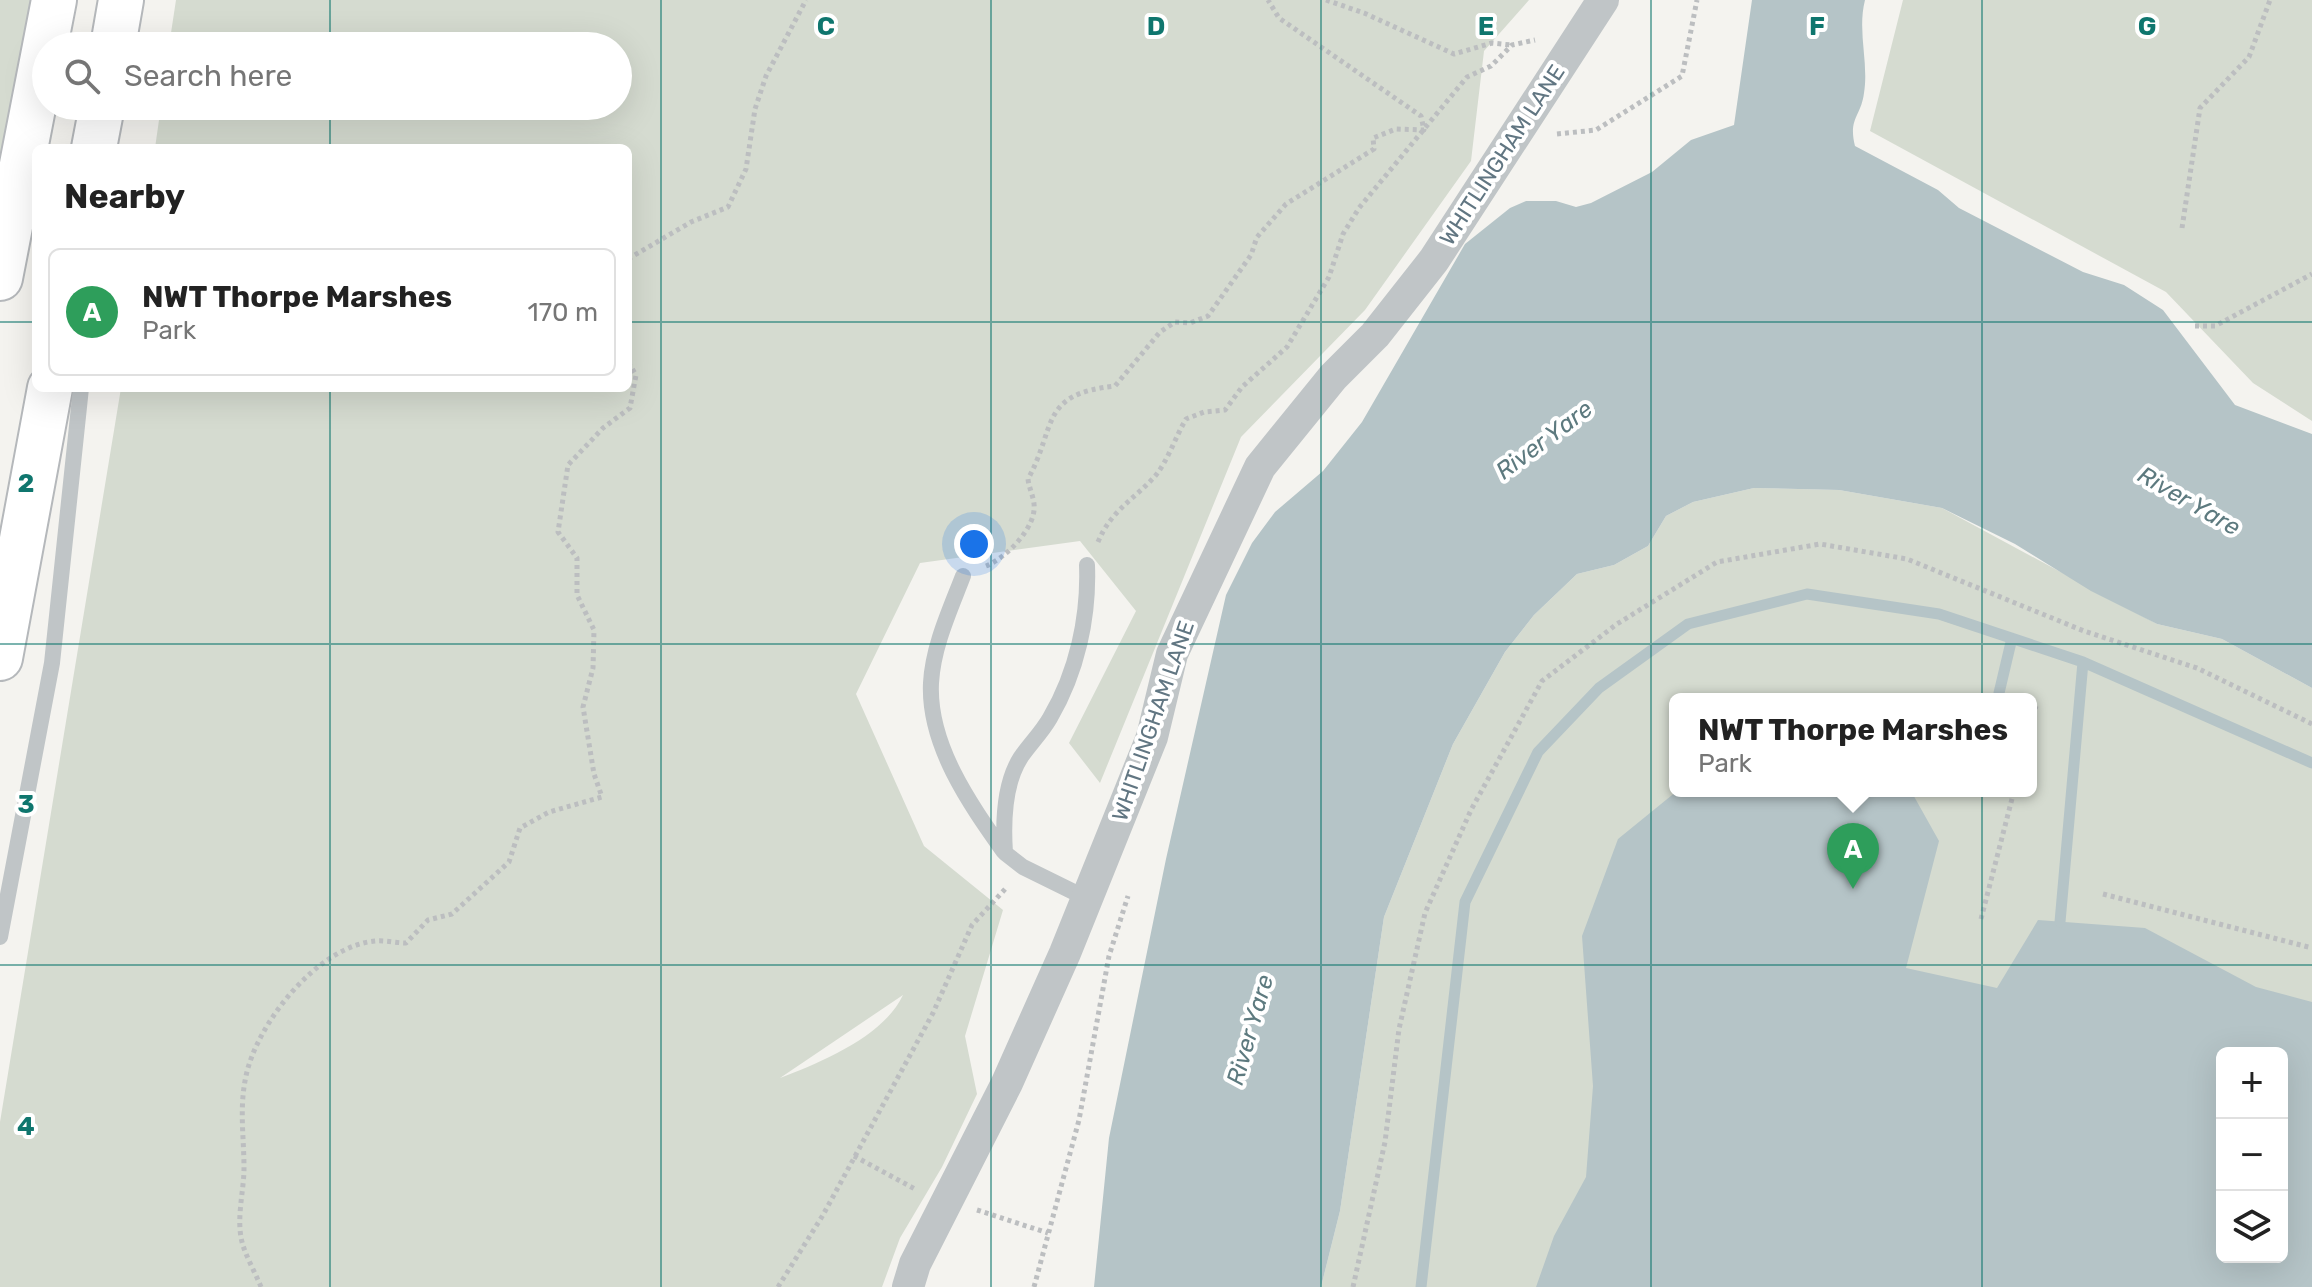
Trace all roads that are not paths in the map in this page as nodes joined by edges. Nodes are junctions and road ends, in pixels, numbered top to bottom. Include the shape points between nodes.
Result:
1 (54, 0) edge
2 (122, 0) edge
3 (1603, 0) edge
4 (48, 32) edge
5 (118, 32) edge
6 (32, 113) edge
7 (99, 120) edge
8 (110, 120) edge
9 (95, 144) edge
10 (107, 144) edge
11 (0, 278) edge
12 (49, 392) edge
13 (81, 392) edge
14 (1087, 565) road end
15 (963, 576) road end
16 (0, 658) edge
17 (1005, 853) junction
18 (1088, 899) junction
19 (0, 937) edge
20 (908, 1287) edge

1 - 4 highway
2 - 5 highway
3 - 18 street, WHITLINGHAM LANE via 1434,260 1260,467 1172,654 1152,737
6 - 11 highway
7 - 9 highway
8 - 10 lane
12 - 16 highway
13 - 19 lane via 52,663
14 - 17 lane via 1088,601 1075,660 1050,718 1018,761 1003,819
15 - 17 lane via 942,630 931,684 940,740 967,800
17 - 18 lane
18 - 20 street, WHITLINGHAM LANE

